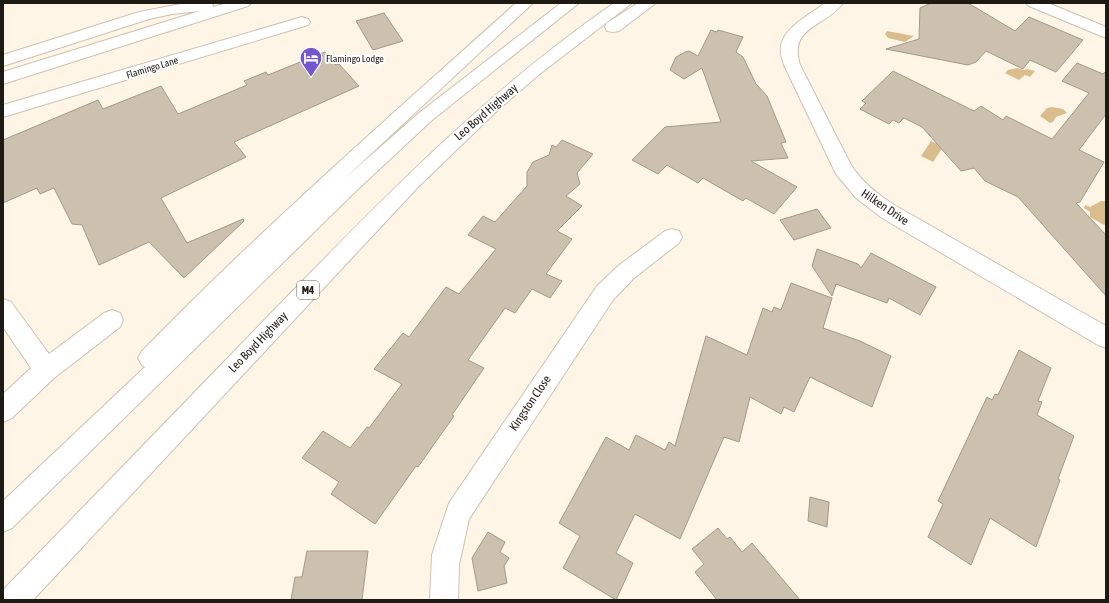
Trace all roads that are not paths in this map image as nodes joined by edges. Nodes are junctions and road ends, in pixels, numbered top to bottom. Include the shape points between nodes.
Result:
1 (525, 3) edge
2 (571, 3) edge
3 (624, 3) edge
4 (648, 3) edge
5 (835, 3) edge
6 (1034, 3) edge
7 (239, 5) edge
8 (302, 22) dead end
9 (1106, 32) edge
10 (3, 61) edge
11 (3, 78) edge
12 (3, 111) edge
13 (672, 237) dead end
14 (350, 245) junction
15 (3, 309) edge
16 (112, 320) dead end
17 (1106, 338) edge
18 (46, 370) junction
19 (3, 410) edge
20 (3, 516) edge
21 (3, 519) edge
22 (13, 600) edge
23 (444, 600) edge

1 - 20 main road via 319,192 189,316
2 - 21 main road via 425,118 355,180
3 - 14 main road, Leo Boyd Highway / M4 via 530,73 450,143
4 - 14 main road via 604,32 496,117
5 - 17 main road, Hilken Drive via 796,34 788,53 852,183 865,196 889,212
6 - 9 main road
7 - 10 main road via 200,6 145,15
7 - 11 main road
8 - 12 main road, Flamingo Lane
13 - 23 main road, Kingston Close via 626,272 605,293 458,512 446,552 443,572
14 - 22 main road, Leo Boyd Highway / M4
15 - 18 main road
16 - 18 main road
18 - 19 main road

